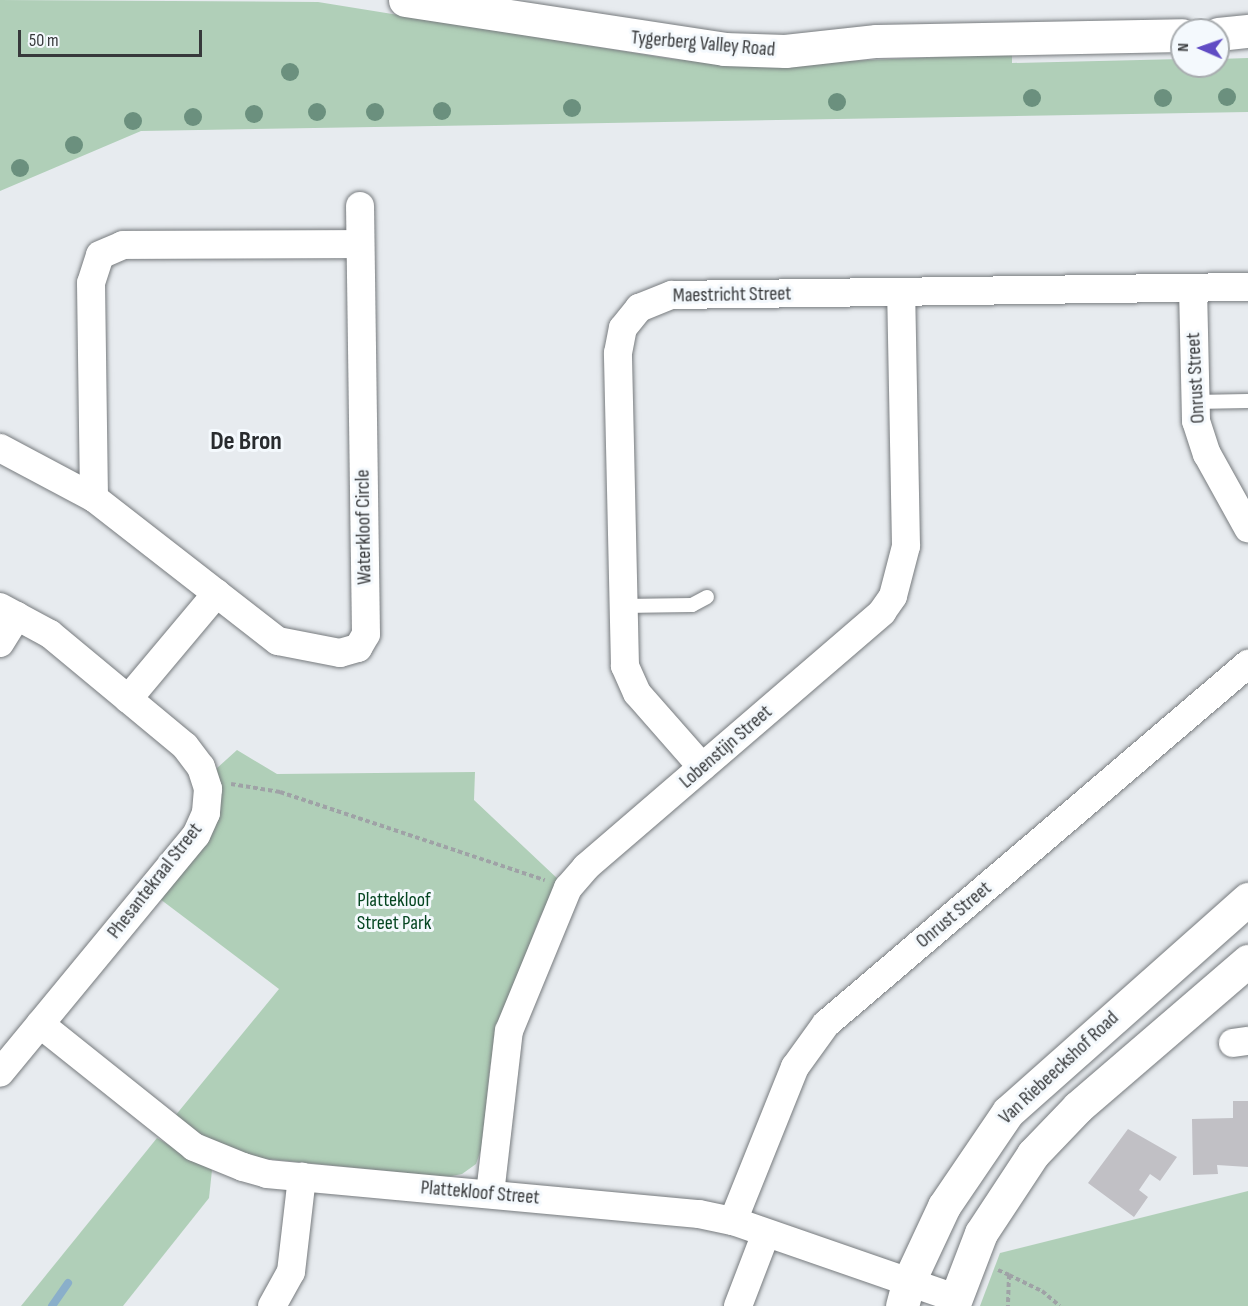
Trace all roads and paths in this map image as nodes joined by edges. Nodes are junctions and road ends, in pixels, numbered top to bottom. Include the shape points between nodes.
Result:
1 (405, 0) edge
2 (1170, 35) edge
3 (360, 206) dead end
4 (360, 244) junction
5 (1248, 287) edge
6 (1193, 288) junction
7 (901, 292) junction
8 (1248, 401) edge
9 (1194, 402) junction
10 (0, 448) edge
11 (94, 498) junction
12 (1248, 528) edge
13 (216, 593) junction
14 (706, 597) dead end
15 (623, 606) junction
16 (9, 611) edge
17 (0, 643) edge
18 (1248, 664) edge
19 (128, 699) junction
20 (702, 767) junction
21 (206, 779) junction
22 (568, 888) junction
23 (1248, 900) edge
24 (1248, 961) edge
25 (40, 1024) junction
26 (0, 1073) edge
27 (302, 1177) junction
28 (490, 1194) junction
29 (733, 1221) junction
30 (766, 1233) junction
31 (989, 1265) dead end
32 (1009, 1275) junction
33 (905, 1295) edge
34 (954, 1302) edge
35 (272, 1306) edge
36 (738, 1306) edge
37 (1008, 1306) edge
38 (1060, 1306) edge

1 - 2 street, Tygerberg Valley Road via 532,18 593,17 876,41
3 - 4 street, Waterkloof Circle
4 - 11 street via 123,245 100,255 91,283
4 - 13 street, Waterkloof Circle via 366,634 358,648 346,653 289,644
5 - 6 street, Maestricht Street
6 - 7 street, Maestricht Street
6 - 9 street, Onrust Street
7 - 15 street, Maestricht Street via 672,295 649,301 630,317 618,353
7 - 20 street, Lobenstijn Street via 906,546 893,596 882,612
8 - 9 lane
9 - 12 street, Onrust Street via 1207,454
10 - 11 street, Waterkloof Circle
11 - 13 street, Waterkloof Circle
13 - 19 street
14 - 15 lane via 692,605
15 - 20 street, Maestricht Street via 625,666 631,685
16 - 17 street
16 - 19 street via 50,634
18 - 29 street, Onrust Street via 826,1024 795,1067
19 - 21 street via 185,746
20 - 22 street, Lobenstijn Street via 586,867
21 - 22 path via 280,792
21 - 25 street, Phesantekraal Street via 206,813 196,835
22 - 28 street, Lobenstijn Street via 509,1031
23 - 33 street, Van Riebeeckshof Road via 1008,1112 958,1181
24 - 34 street via 1078,1107 1033,1154 981,1233
25 - 26 street, Phesantekraal Street
25 - 27 street, Plattekloof Street via 194,1147 243,1167
27 - 28 street, Plattekloof Street
27 - 35 street via 291,1272
28 - 29 street, Plattekloof Street
29 - 30 street, Plattekloof Street
30 - 33 street, Plattekloof Street
30 - 36 street
31 - 32 path
32 - 37 path
32 - 38 path via 1042,1291
33 - 34 street, Plattekloof Street

